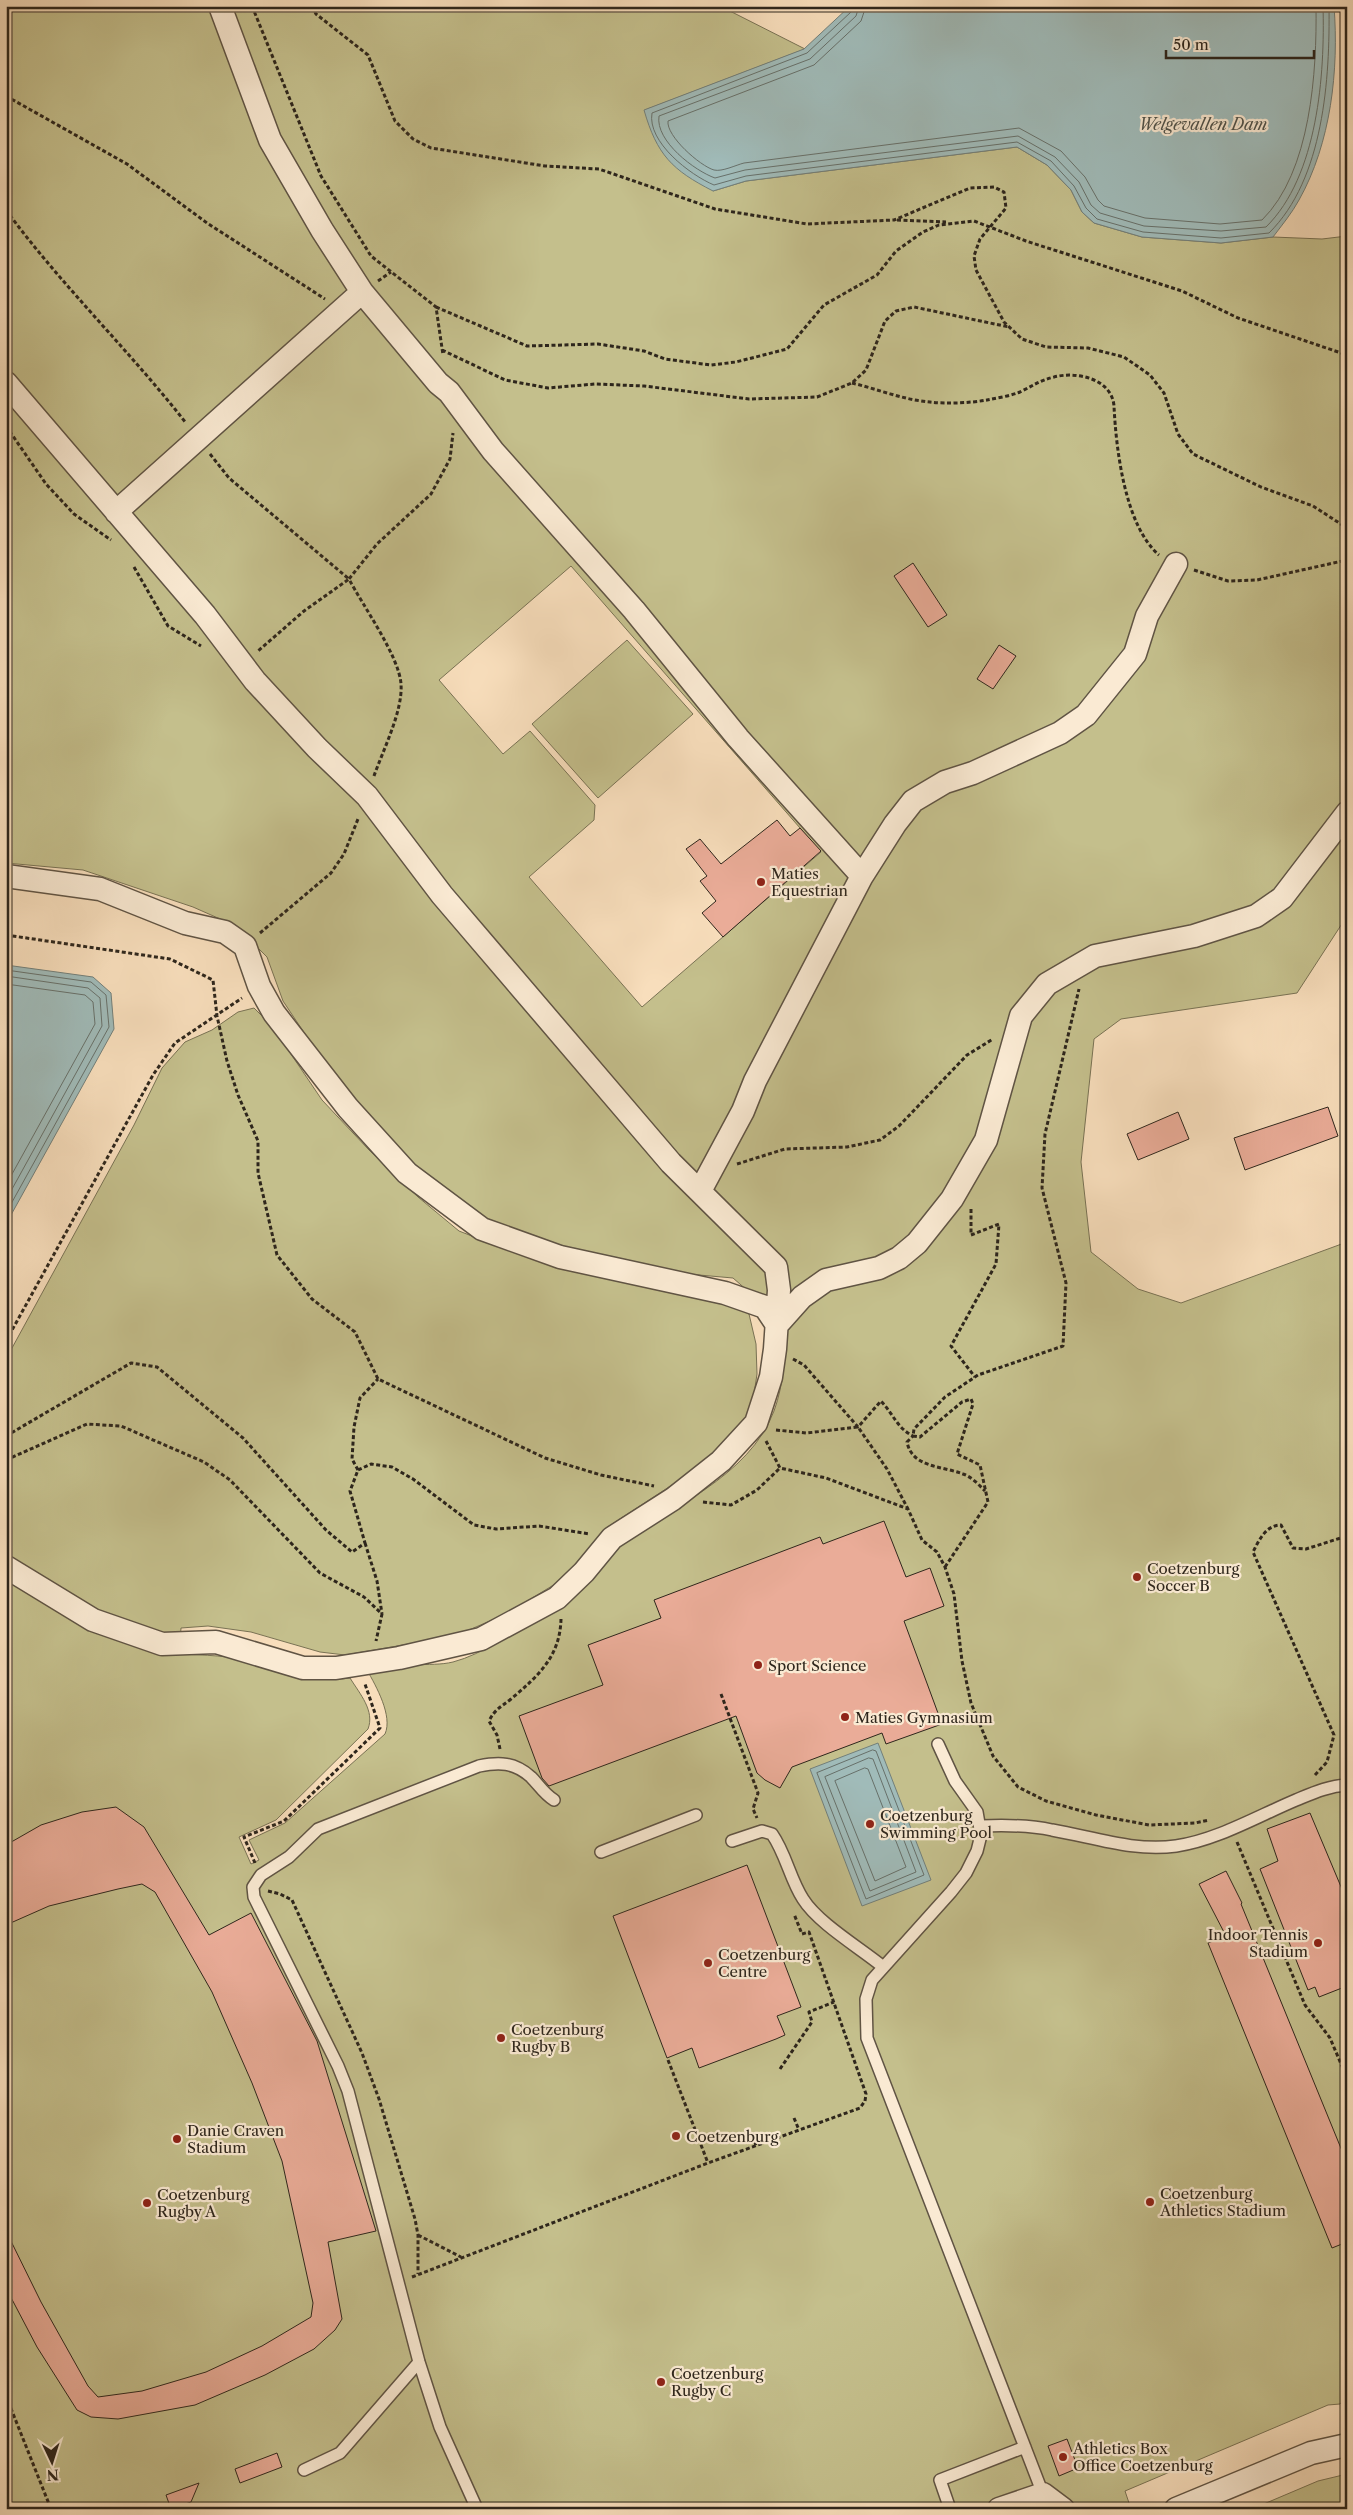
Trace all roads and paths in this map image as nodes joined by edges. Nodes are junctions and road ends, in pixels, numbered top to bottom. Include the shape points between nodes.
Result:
1 (220, 6) edge
2 (252, 6) edge
3 (312, 6) edge
4 (6, 96) edge
5 (6, 210) edge
6 (894, 220) junction
7 (951, 222) junction
8 (991, 226) junction
9 (362, 292) junction
10 (436, 307) junction
11 (342, 310) junction
12 (1009, 327) junction
13 (442, 350) junction
14 (1347, 355) edge
15 (444, 359) dead end
16 (6, 383) edge
17 (852, 383) junction
18 (453, 424) dead end
19 (6, 426) edge
20 (198, 439) junction
21 (116, 512) junction
22 (1347, 528) edge
23 (117, 545) dead end
24 (129, 558) dead end
25 (1347, 560) edge
26 (1176, 564) junction
27 (349, 579) junction
28 (210, 651) dead end
29 (242, 664) junction
30 (367, 796) junction
31 (1347, 813) edge
32 (6, 876) edge
33 (862, 876) junction
34 (6, 935) edge
35 (246, 946) junction
36 (1085, 962) junction
37 (244, 992) dead end
38 (217, 1016) junction
39 (1021, 1016) junction
40 (714, 1166) junction
41 (700, 1191) junction
42 (971, 1206) dead end
43 (777, 1325) junction
44 (6, 1341) edge
45 (775, 1349) junction
46 (975, 1377) junction
47 (378, 1379) junction
48 (756, 1423) junction
49 (858, 1427) junction
50 (6, 1436) edge
51 (913, 1436) junction
52 (6, 1460) edge
53 (780, 1468) junction
54 (358, 1470) junction
55 (985, 1491) junction
56 (672, 1499) junction
57 (908, 1509) junction
58 (1347, 1536) edge
59 (612, 1538) junction
60 (365, 1543) junction
61 (6, 1567) edge
62 (945, 1567) junction
63 (557, 1598) junction
64 (382, 1614) junction
65 (357, 1664) junction
66 (721, 1694) dead end
67 (938, 1744) dead end
68 (500, 1762) junction
69 (1314, 1776) dead end
70 (1347, 1785) edge
71 (554, 1800) dead end
72 (696, 1815) dead end
73 (757, 1820) dead end
74 (981, 1826) junction
75 (1231, 1828) junction
76 (732, 1841) dead end
77 (602, 1852) dead end
78 (256, 1866) dead end
79 (265, 1890) dead end
80 (791, 1907) dead end
81 (882, 1966) junction
82 (834, 2002) junction
83 (668, 2060) dead end
84 (780, 2069) dead end
85 (1347, 2078) edge
86 (794, 2118) dead end
87 (799, 2130) junction
88 (753, 2135) dead end
89 (756, 2146) junction
90 (708, 2163) junction
91 (418, 2235) junction
92 (461, 2257) junction
93 (418, 2274) junction
94 (409, 2278) dead end
95 (419, 2362) junction
96 (6, 2396) edge
97 (1347, 2445) edge
98 (1025, 2447) junction
99 (304, 2470) dead end
100 (1043, 2494) junction
101 (51, 2509) edge
102 (478, 2509) edge
103 (950, 2509) edge
104 (999, 2509) edge
105 (1063, 2509) edge
106 (1176, 2509) edge

1 - 9 street via 270,140
2 - 10 path via 321,176 371,256
3 - 6 path via 316,14 368,55 395,122 413,139 431,148 545,166 599,169 715,209 807,224
4 - 11 path via 127,164 207,223
5 - 20 path via 40,255 157,386
6 - 7 path
6 - 8 path via 970,188 994,187 1004,192 1006,208
7 - 8 path
7 - 10 path via 924,232 896,251 877,275 824,305 787,349 736,362 711,365 665,359 644,351 598,344 528,346
8 - 12 path via 980,239 974,256 976,270
8 - 14 path via 1026,241 1182,291 1238,318
9 - 11 street
9 - 33 street via 449,392 493,451 634,610 738,738
10 - 13 path
11 - 20 street
12 - 17 path via 914,307 896,311 885,321 866,370
12 - 22 path via 1022,339 1046,347 1088,348 1124,357 1150,375 1164,393 1178,434 1193,454 1261,487 1313,506
13 - 15 path
13 - 17 path via 505,380 548,388 594,384 644,386 749,399 817,397
16 - 21 street
17 - 26 path via 929,402 985,400 1019,392 1033,383 1057,376 1082,376 1101,381 1113,398 1132,514 1149,547 1166,561
18 - 27 path via 450,459 431,494 377,544
19 - 23 path via 46,484 74,514
20 - 21 street
20 - 27 path via 229,478
21 - 29 street via 205,615
24 - 28 path via 168,626
25 - 26 path via 1257,580 1228,581
26 - 33 street via 1147,616 1134,654 1086,716 1060,733 945,782 913,801
27 - 29 path via 304,611
27 - 30 path via 397,664 401,685 396,716
29 - 30 street via 311,742
30 - 35 path via 344,854 331,873
30 - 41 street via 442,895 672,1163
31 - 36 street via 1282,898 1256,916 1194,936 1095,956
32 - 35 street via 100,889 185,923 225,932
33 - 40 street
34 - 38 path via 170,958 213,980
35 - 43 street via 259,986 274,1013 348,1108 407,1173 482,1229 560,1257 725,1292 765,1307
36 - 39 street via 1047,984
36 - 46 path via 1045,1134 1042,1188 1066,1283 1063,1346
37 - 38 path via 242,1000
38 - 44 path via 175,1043 153,1074
38 - 47 path via 238,1095 258,1141 258,1172 277,1255 312,1299 355,1332
39 - 40 path via 1008,1030 967,1056 899,1126 880,1140 847,1148 785,1149 743,1163
39 - 43 street via 986,1140 952,1199 917,1243 899,1258 878,1268 826,1280 802,1297
40 - 41 street
41 - 43 street via 776,1267 779,1290
42 - 46 path via 971,1235 999,1224 996,1264 951,1346
43 - 45 street
45 - 48 street via 771,1376
45 - 49 path via 804,1365
46 - 51 path via 945,1397 914,1429
47 - 54 path via 360,1398 352,1459
47 - 56 path via 545,1458 661,1488
48 - 49 path via 780,1431 807,1433
48 - 53 path
48 - 56 street via 721,1461
49 - 51 path via 881,1401 901,1430
49 - 57 path
50 - 60 path via 132,1363 157,1367 243,1438 326,1530 352,1552
51 - 55 path via 907,1442 909,1452 917,1459 965,1474
51 - 55 path via 920,1437 970,1399 972,1410 957,1454 980,1465
52 - 64 path via 87,1424 120,1426 204,1462 230,1480 320,1573 364,1596
53 - 56 path via 757,1490 731,1505
53 - 57 path via 826,1478
54 - 59 path via 371,1464 392,1467 474,1525 496,1529 539,1526
54 - 60 path via 350,1491
55 - 62 path via 988,1502
56 - 59 street
57 - 62 path via 922,1540 937,1552
58 - 69 path via 1306,1549 1293,1548 1281,1525 1276,1525 1261,1535 1253,1552 1334,1735 1327,1762
59 - 63 street
60 - 64 path via 377,1581
61 - 65 street via 94,1620 162,1644 216,1642 303,1668
62 - 75 path via 954,1594 962,1661 972,1703 993,1756 1018,1787 1046,1801 1096,1816 1149,1825 1195,1823 1226,1816
63 - 65 street via 481,1639 431,1652
63 - 68 path via 561,1621 555,1653 534,1680 495,1709 490,1721 498,1742
64 - 65 path via 375,1644
65 - 78 path via 380,1728 284,1821 244,1836
66 - 73 path via 758,1793 754,1809
67 - 74 lane via 955,1781 977,1812
68 - 71 lane via 525,1773
68 - 95 lane via 464,1770 318,1829 290,1857 261,1874 253,1887 254,1897 348,2091
70 - 75 lane via 1326,1788
72 - 77 lane
74 - 75 lane via 1051,1830 1145,1848 1177,1846
74 - 81 lane via 977,1852 966,1873
75 - 85 path via 1305,2004 1330,2038
76 - 81 lane via 762,1831 772,1834 793,1881 814,1913
79 - 91 path via 292,1900 322,1960 379,2099
80 - 82 path via 802,1934 809,1932
81 - 98 lane via 872,1980 866,1999 866,2038
82 - 84 path via 809,2012 812,2022
82 - 87 path via 866,2101 860,2108
83 - 90 path
86 - 87 path
87 - 89 path
88 - 89 path
89 - 90 path
90 - 92 path
91 - 92 path
91 - 93 path
92 - 93 path
93 - 94 path
95 - 99 lane via 340,2453
95 - 102 lane via 440,2427
96 - 101 path
97 - 106 street via 1311,2453
98 - 100 lane
98 - 103 lane via 940,2480
100 - 104 street
100 - 105 street

